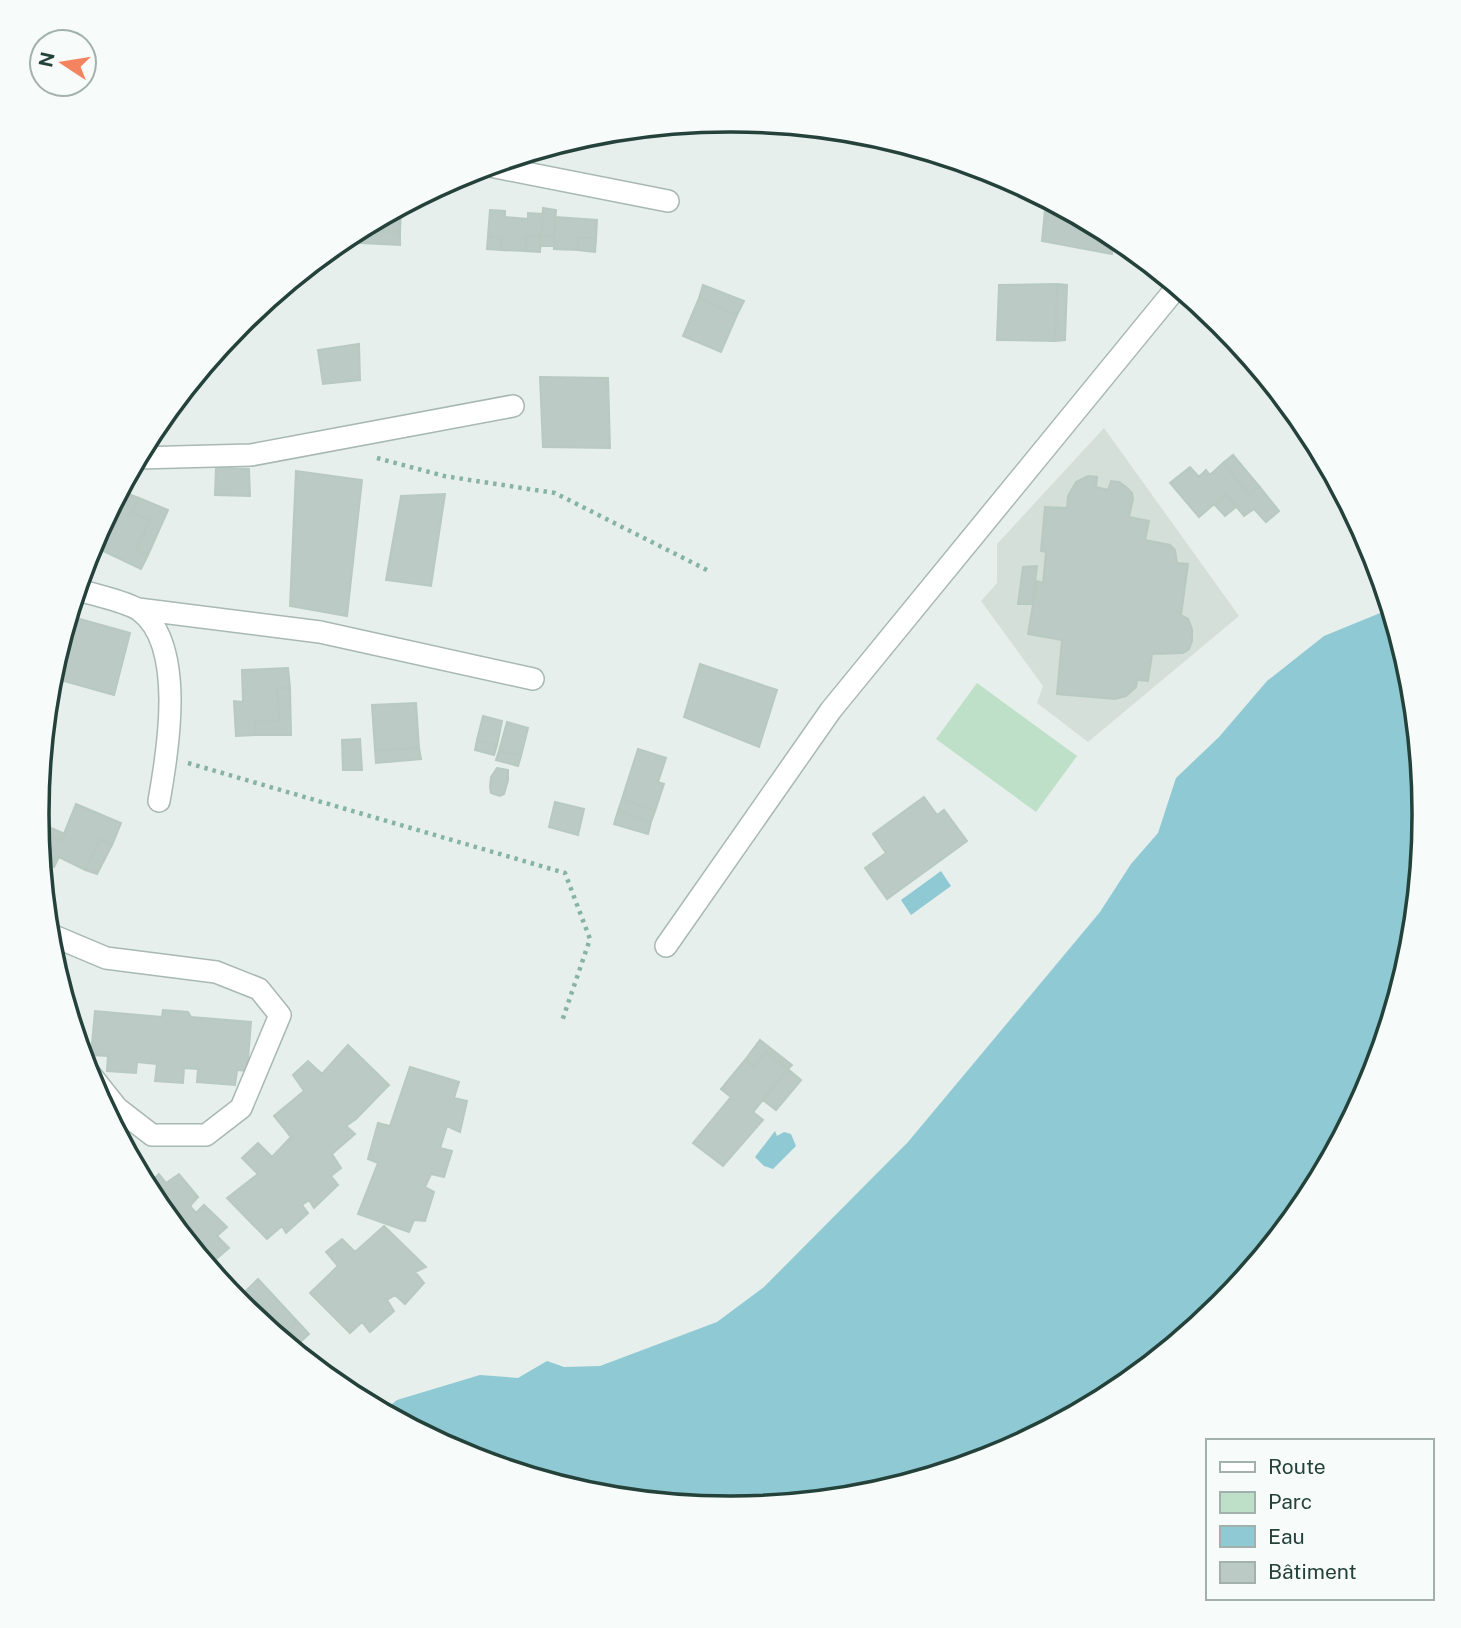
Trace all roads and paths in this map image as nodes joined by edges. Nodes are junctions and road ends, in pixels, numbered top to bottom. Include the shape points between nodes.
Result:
1 (509, 170) edge
2 (668, 201) dead end
3 (1171, 294) edge
4 (513, 406) dead end
5 (369, 456) dead end
6 (150, 458) edge
7 (707, 570) dead end
8 (86, 593) edge
9 (138, 609) junction
10 (533, 679) dead end
11 (167, 757) junction
12 (159, 801) dead end
13 (61, 939) edge
14 (666, 946) dead end
15 (562, 1021) dead end
16 (114, 1105) edge

1 - 2 street
3 - 14 street via 831,710
4 - 6 street via 251,455
5 - 7 path via 444,476 555,493
8 - 9 street
9 - 10 street via 320,632
9 - 11 street via 158,632 167,664 171,696
11 - 12 street
11 - 15 path via 565,873 590,939
13 - 16 street via 106,958 216,972 259,989 280,1015 241,1108 206,1135 152,1135

